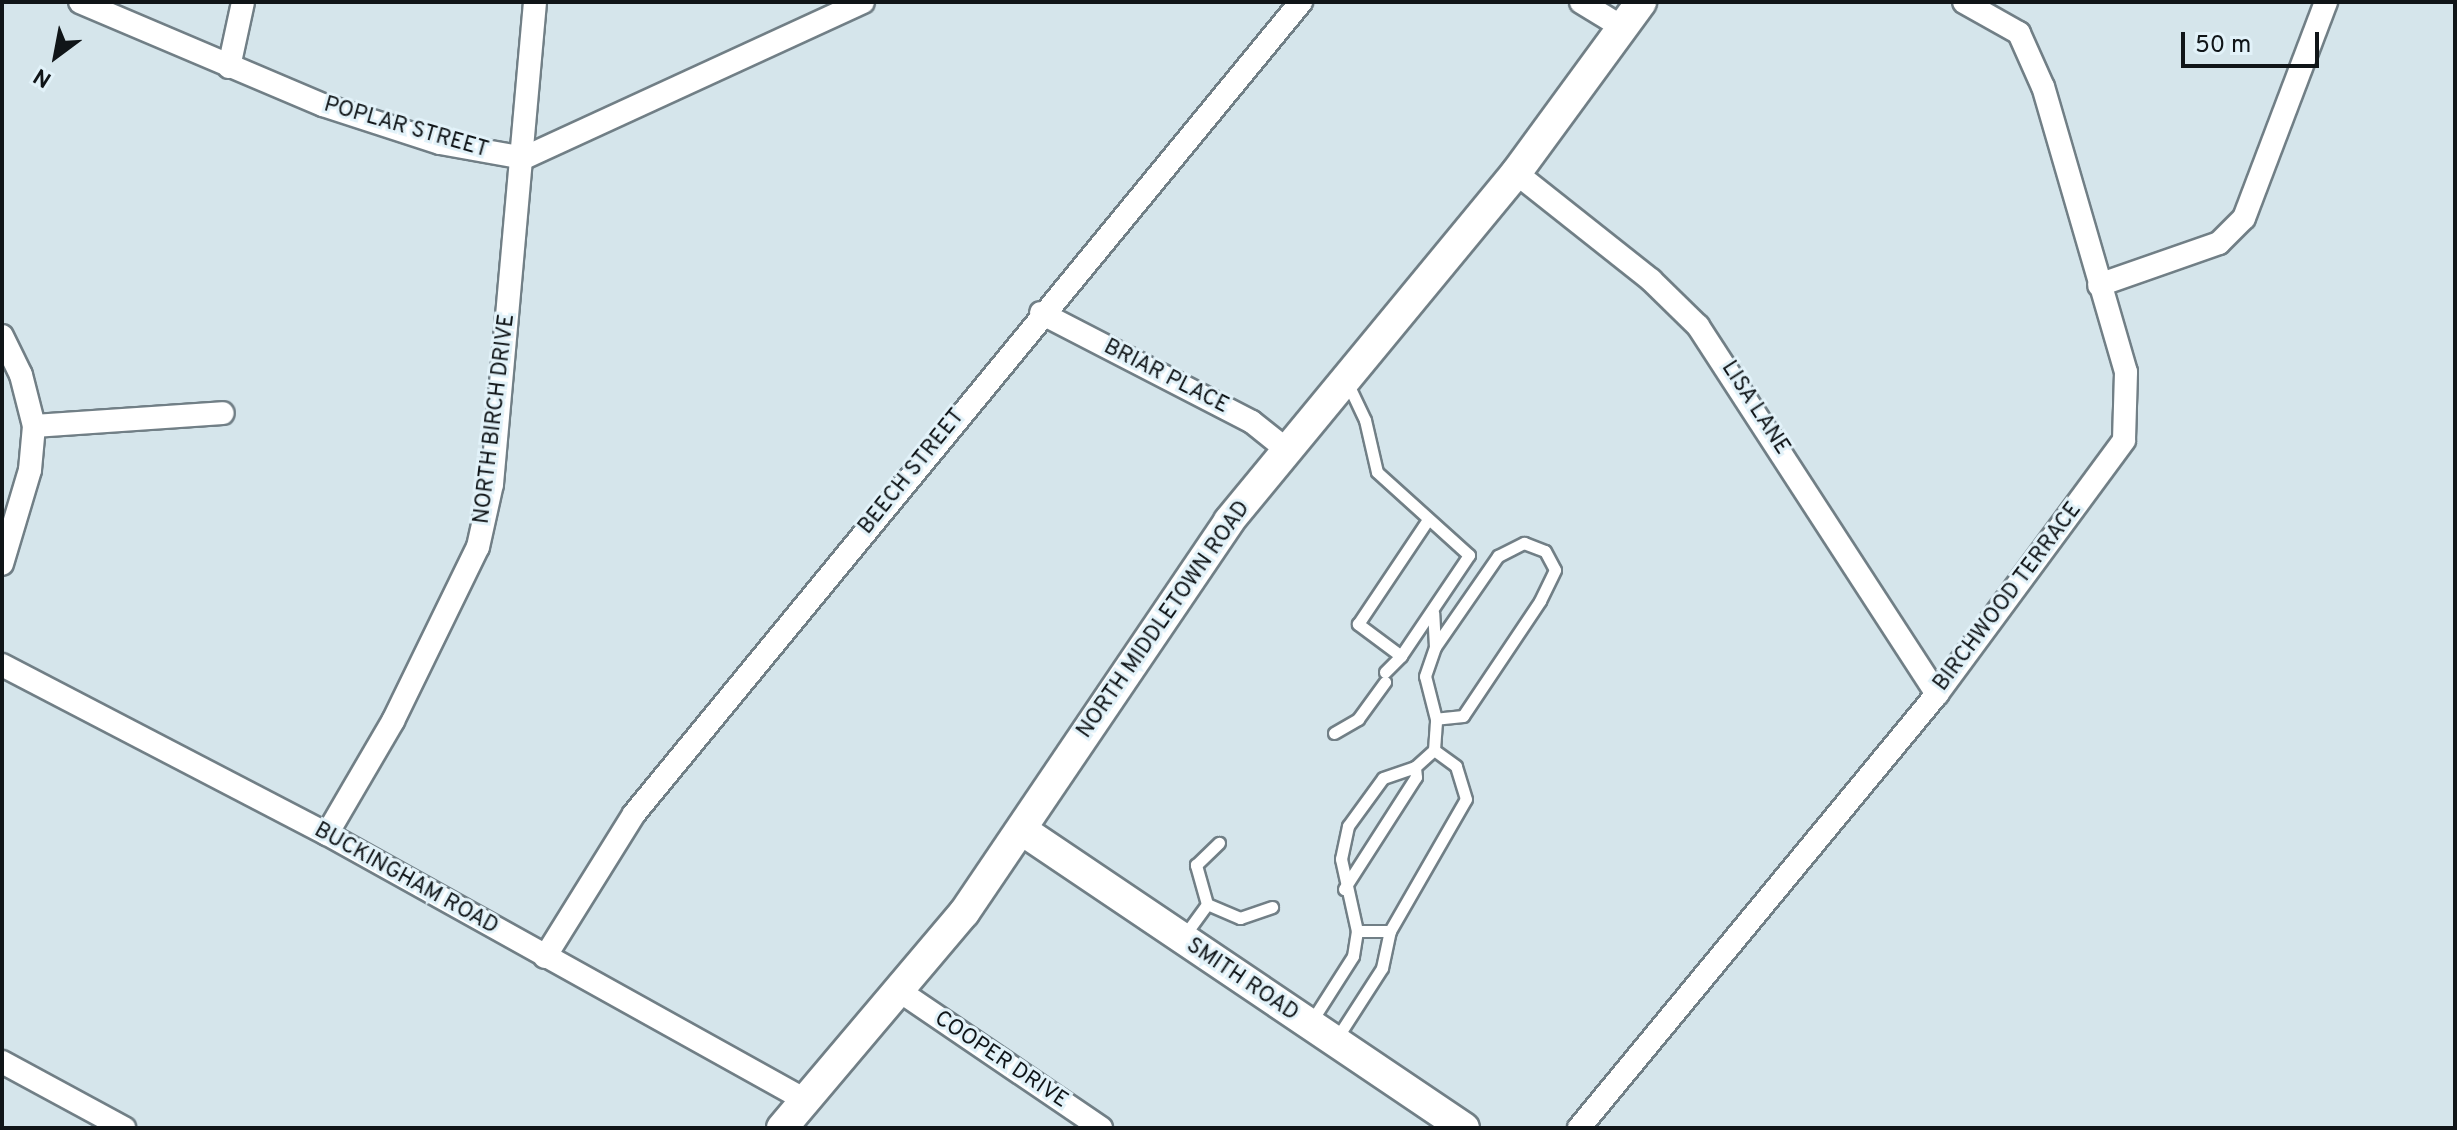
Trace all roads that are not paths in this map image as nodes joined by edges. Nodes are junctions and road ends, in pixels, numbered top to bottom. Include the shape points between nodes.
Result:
1 (80, 2) edge
2 (243, 2) edge
3 (535, 2) edge
4 (863, 2) edge
5 (1301, 2) edge
6 (1581, 2) edge
7 (1641, 2) edge
8 (1964, 2) edge
9 (2326, 2) edge
10 (1625, 29) junction
11 (229, 67) junction
12 (524, 158) junction
13 (1516, 173) junction
14 (2099, 285) junction
15 (1041, 313) junction
16 (2, 336) edge
17 (1345, 378) junction
18 (223, 413) dead end
19 (34, 426) junction
20 (1286, 449) junction
21 (1427, 521) junction
22 (2, 564) edge
23 (1433, 613) junction
24 (1435, 647) junction
25 (1401, 656) junction
26 (2, 665) edge
27 (1937, 694) junction
28 (1436, 719) junction
29 (1334, 733) dead end
30 (1434, 750) junction
31 (1415, 767) junction
32 (1022, 830) junction
33 (327, 834) junction
34 (1219, 843) dead end
35 (1344, 889) junction
36 (1207, 904) junction
37 (1272, 907) dead end
38 (1357, 931) junction
39 (1390, 931) junction
40 (1182, 939) junction
41 (545, 957) junction
42 (901, 992) junction
43 (1309, 1026) junction
44 (1334, 1043) junction
45 (2, 1062) edge
46 (807, 1101) junction
47 (118, 1127) edge
48 (782, 1128) edge
49 (1101, 1128) edge
50 (1464, 1128) edge
51 (1579, 1128) edge

1 - 11 street, POPLAR STREET
2 - 11 street
3 - 12 street, NORTH BIRCH DRIVE
4 - 12 street
5 - 15 street, BEECH STREET
6 - 10 street
7 - 10 street, NORTH MIDDLETOWN ROAD
8 - 14 street, BIRCHWOOD TERRACE via 2019,33 2043,87
9 - 14 street via 2244,218 2219,243
10 - 13 street, NORTH MIDDLETOWN ROAD
11 - 12 street, POPLAR STREET via 440,143
12 - 33 street, NORTH BIRCH DRIVE via 492,484 478,547 393,721
13 - 17 street, NORTH MIDDLETOWN ROAD
13 - 27 street, LISA LANE via 1651,280 1698,326
14 - 27 street, BIRCHWOOD TERRACE via 2126,372 2124,440
15 - 20 street, BRIAR PLACE via 1252,422
15 - 41 street, BEECH STREET via 634,814
16 - 19 street via 21,375
17 - 20 street, NORTH MIDDLETOWN ROAD
17 - 21 lane via 1365,420 1377,472
18 - 19 street
19 - 22 street via 27,482
20 - 32 street, NORTH MIDDLETOWN ROAD via 1179,590
21 - 23 lane via 1469,555
21 - 25 lane via 1358,624
23 - 24 lane
23 - 25 lane
24 - 28 lane via 1425,676
24 - 28 lane via 1498,556 1524,543 1545,551 1555,570 1540,601 1463,716
25 - 29 lane via 1358,719
26 - 33 street, BUCKINGHAM ROAD
27 - 51 street, BIRCHWOOD TERRACE
28 - 30 lane
30 - 31 lane
30 - 39 lane via 1456,766 1466,799
31 - 35 lane via 1416,777
31 - 35 lane via 1383,778 1365,796 1345,837
32 - 40 street, SMITH ROAD
32 - 42 street, NORTH MIDDLETOWN ROAD
33 - 41 street, BUCKINGHAM ROAD
34 - 36 lane via 1196,865
35 - 38 lane
36 - 37 lane via 1240,918
36 - 40 lane
38 - 39 lane
38 - 43 lane via 1353,956
39 - 44 lane via 1382,968
40 - 43 street, SMITH ROAD
41 - 46 street, BUCKINGHAM ROAD
42 - 46 street, NORTH MIDDLETOWN ROAD
42 - 49 street, COOPER DRIVE
43 - 44 street, SMITH ROAD
44 - 50 street, SMITH ROAD
45 - 47 street
46 - 48 street, NORTH MIDDLETOWN ROAD

